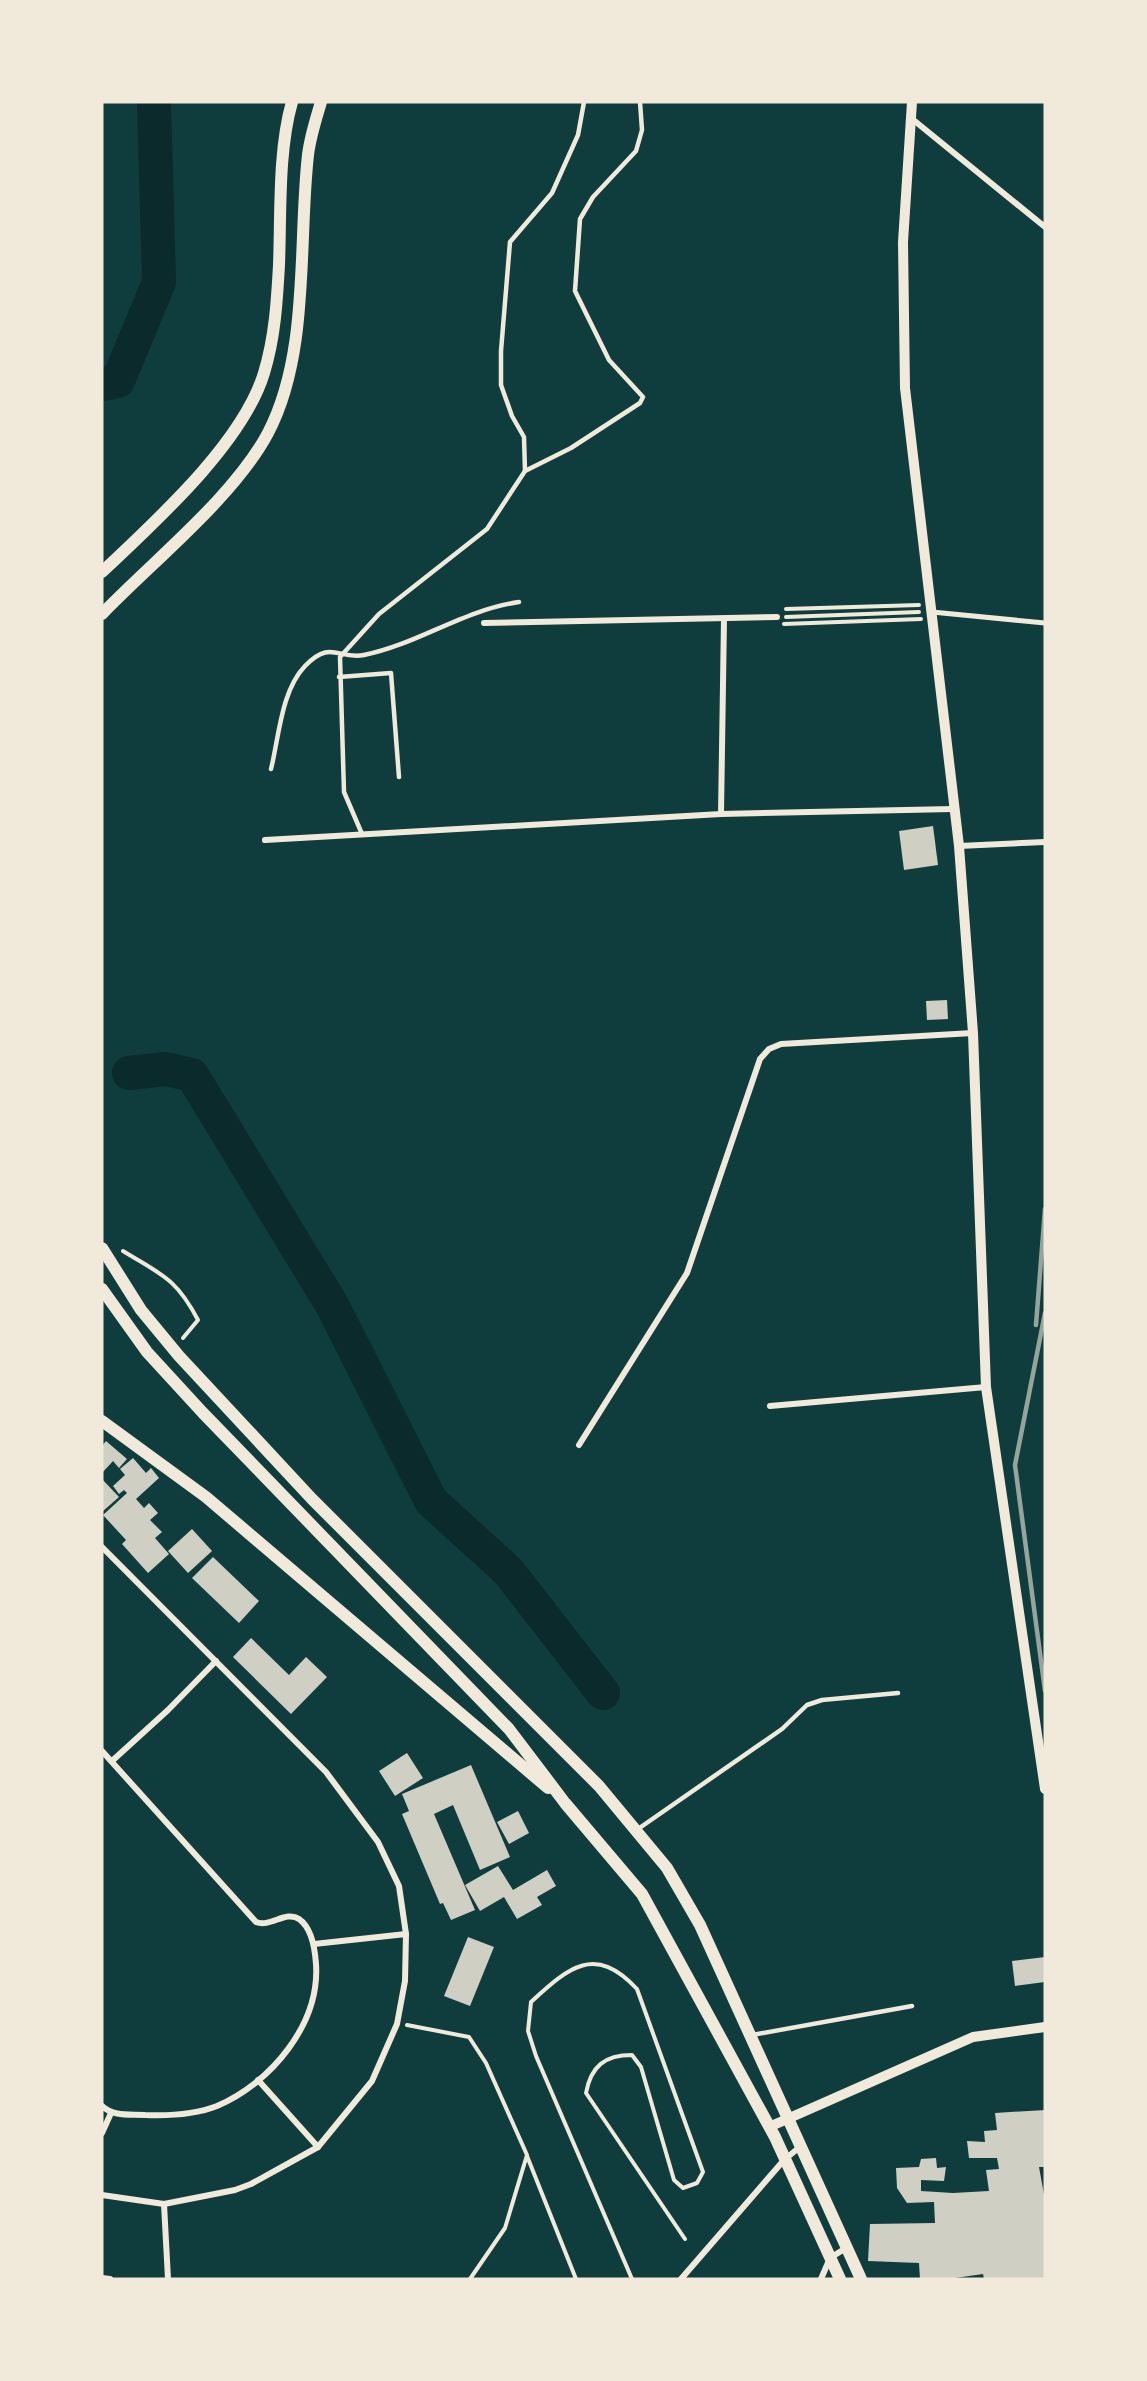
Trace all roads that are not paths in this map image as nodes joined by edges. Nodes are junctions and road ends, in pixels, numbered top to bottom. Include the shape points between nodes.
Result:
1 (292, 102) edge
2 (321, 102) edge
3 (584, 102) edge
4 (640, 102) edge
5 (912, 102) edge
6 (910, 118) junction
7 (1045, 228) edge
8 (525, 471) junction
9 (102, 572) edge
10 (519, 602) dead end
11 (927, 612) junction
12 (102, 614) edge
13 (777, 617) road end
14 (724, 619) junction
15 (484, 623) dead end
16 (1045, 623) edge
17 (343, 652) junction
18 (339, 678) junction
19 (271, 769) dead end
20 (399, 777) dead end
21 (953, 809) junction
22 (721, 814) junction
23 (362, 834) junction
24 (265, 840) dead end
25 (1045, 842) edge
26 (959, 846) junction
27 (973, 1033) junction
28 (102, 1248) edge
29 (102, 1289) edge
30 (986, 1387) junction
31 (770, 1406) dead end
32 (102, 1420) edge
33 (579, 1445) dead end
34 (102, 1547) edge
35 (216, 1661) junction
36 (898, 1693) dead end
37 (102, 1751) edge
38 (112, 1761) junction
39 (1045, 1789) edge
40 (565, 1803) junction
41 (637, 1829) junction
42 (406, 1935) junction
43 (314, 1944) junction
44 (912, 2006) dead end
45 (1045, 2027) edge
46 (752, 2036) junction
47 (258, 2080) junction
48 (102, 2106) edge
49 (111, 2114) junction
50 (789, 2117) junction
51 (769, 2127) junction
52 (102, 2133) edge
53 (802, 2145) junction
54 (318, 2147) junction
55 (784, 2160) junction
56 (102, 2195) edge
57 (164, 2204) junction
58 (847, 2248) junction
59 (830, 2258) junction
60 (102, 2278) edge
61 (110, 2279) edge
62 (168, 2279) edge
63 (681, 2279) edge
64 (821, 2279) edge
65 (840, 2279) edge
66 (861, 2279) edge

1 - 9 main road via 285,142 275,321 264,374 224,444 152,525
2 - 12 main road via 308,153 294,340 284,393 268,433 243,471 213,504
3 - 8 lane via 578,135 552,193 510,242 501,385 524,437
4 - 8 lane via 642,130 636,151 593,197 580,219 575,291 609,360 643,397 640,403 571,448
5 - 6 street
6 - 7 street
6 - 11 street via 903,242 905,388
8 - 17 lane via 487,529 380,614
10 - 17 lane via 476,611 362,655
11 - 16 street
11 - 21 street
13 - 14 street
14 - 15 street
14 - 22 street
17 - 18 lane
17 - 19 lane via 322,653 291,686
18 - 20 lane via 391,673
18 - 23 lane via 344,792
21 - 22 street
21 - 26 street
22 - 23 street
23 - 24 street
25 - 26 street
26 - 27 street
27 - 30 street
27 - 33 street via 781,1044 769,1049 760,1059 687,1273
28 - 41 main road via 141,1310 179,1356 312,1499 567,1752
29 - 40 main road via 147,1352 509,1729
30 - 31 street
30 - 39 street
32 - 40 main road via 206,1497
34 - 35 street
35 - 38 street
35 - 42 street via 326,1772 378,1842 399,1887
36 - 41 lane via 807,1705 782,1729
37 - 38 street
38 - 43 street via 256,1922 296,1916
40 - 51 main road via 642,1894
41 - 46 main road via 684,1894
42 - 43 street
42 - 54 street via 405,1981 397,2024 372,2081
43 - 47 street via 317,1977 312,2007 296,2039
44 - 46 lane
45 - 50 street via 973,2037
46 - 50 main road
47 - 49 street via 217,2106 174,2117
47 - 54 street
48 - 49 street
49 - 52 street
50 - 51 street
50 - 53 main road
51 - 55 main road
53 - 55 street
53 - 58 main road
54 - 57 street via 243,2187
55 - 59 main road
55 - 63 street
56 - 57 street
57 - 62 street
58 - 59 street
58 - 66 main road
59 - 64 street
59 - 65 main road
60 - 61 street

